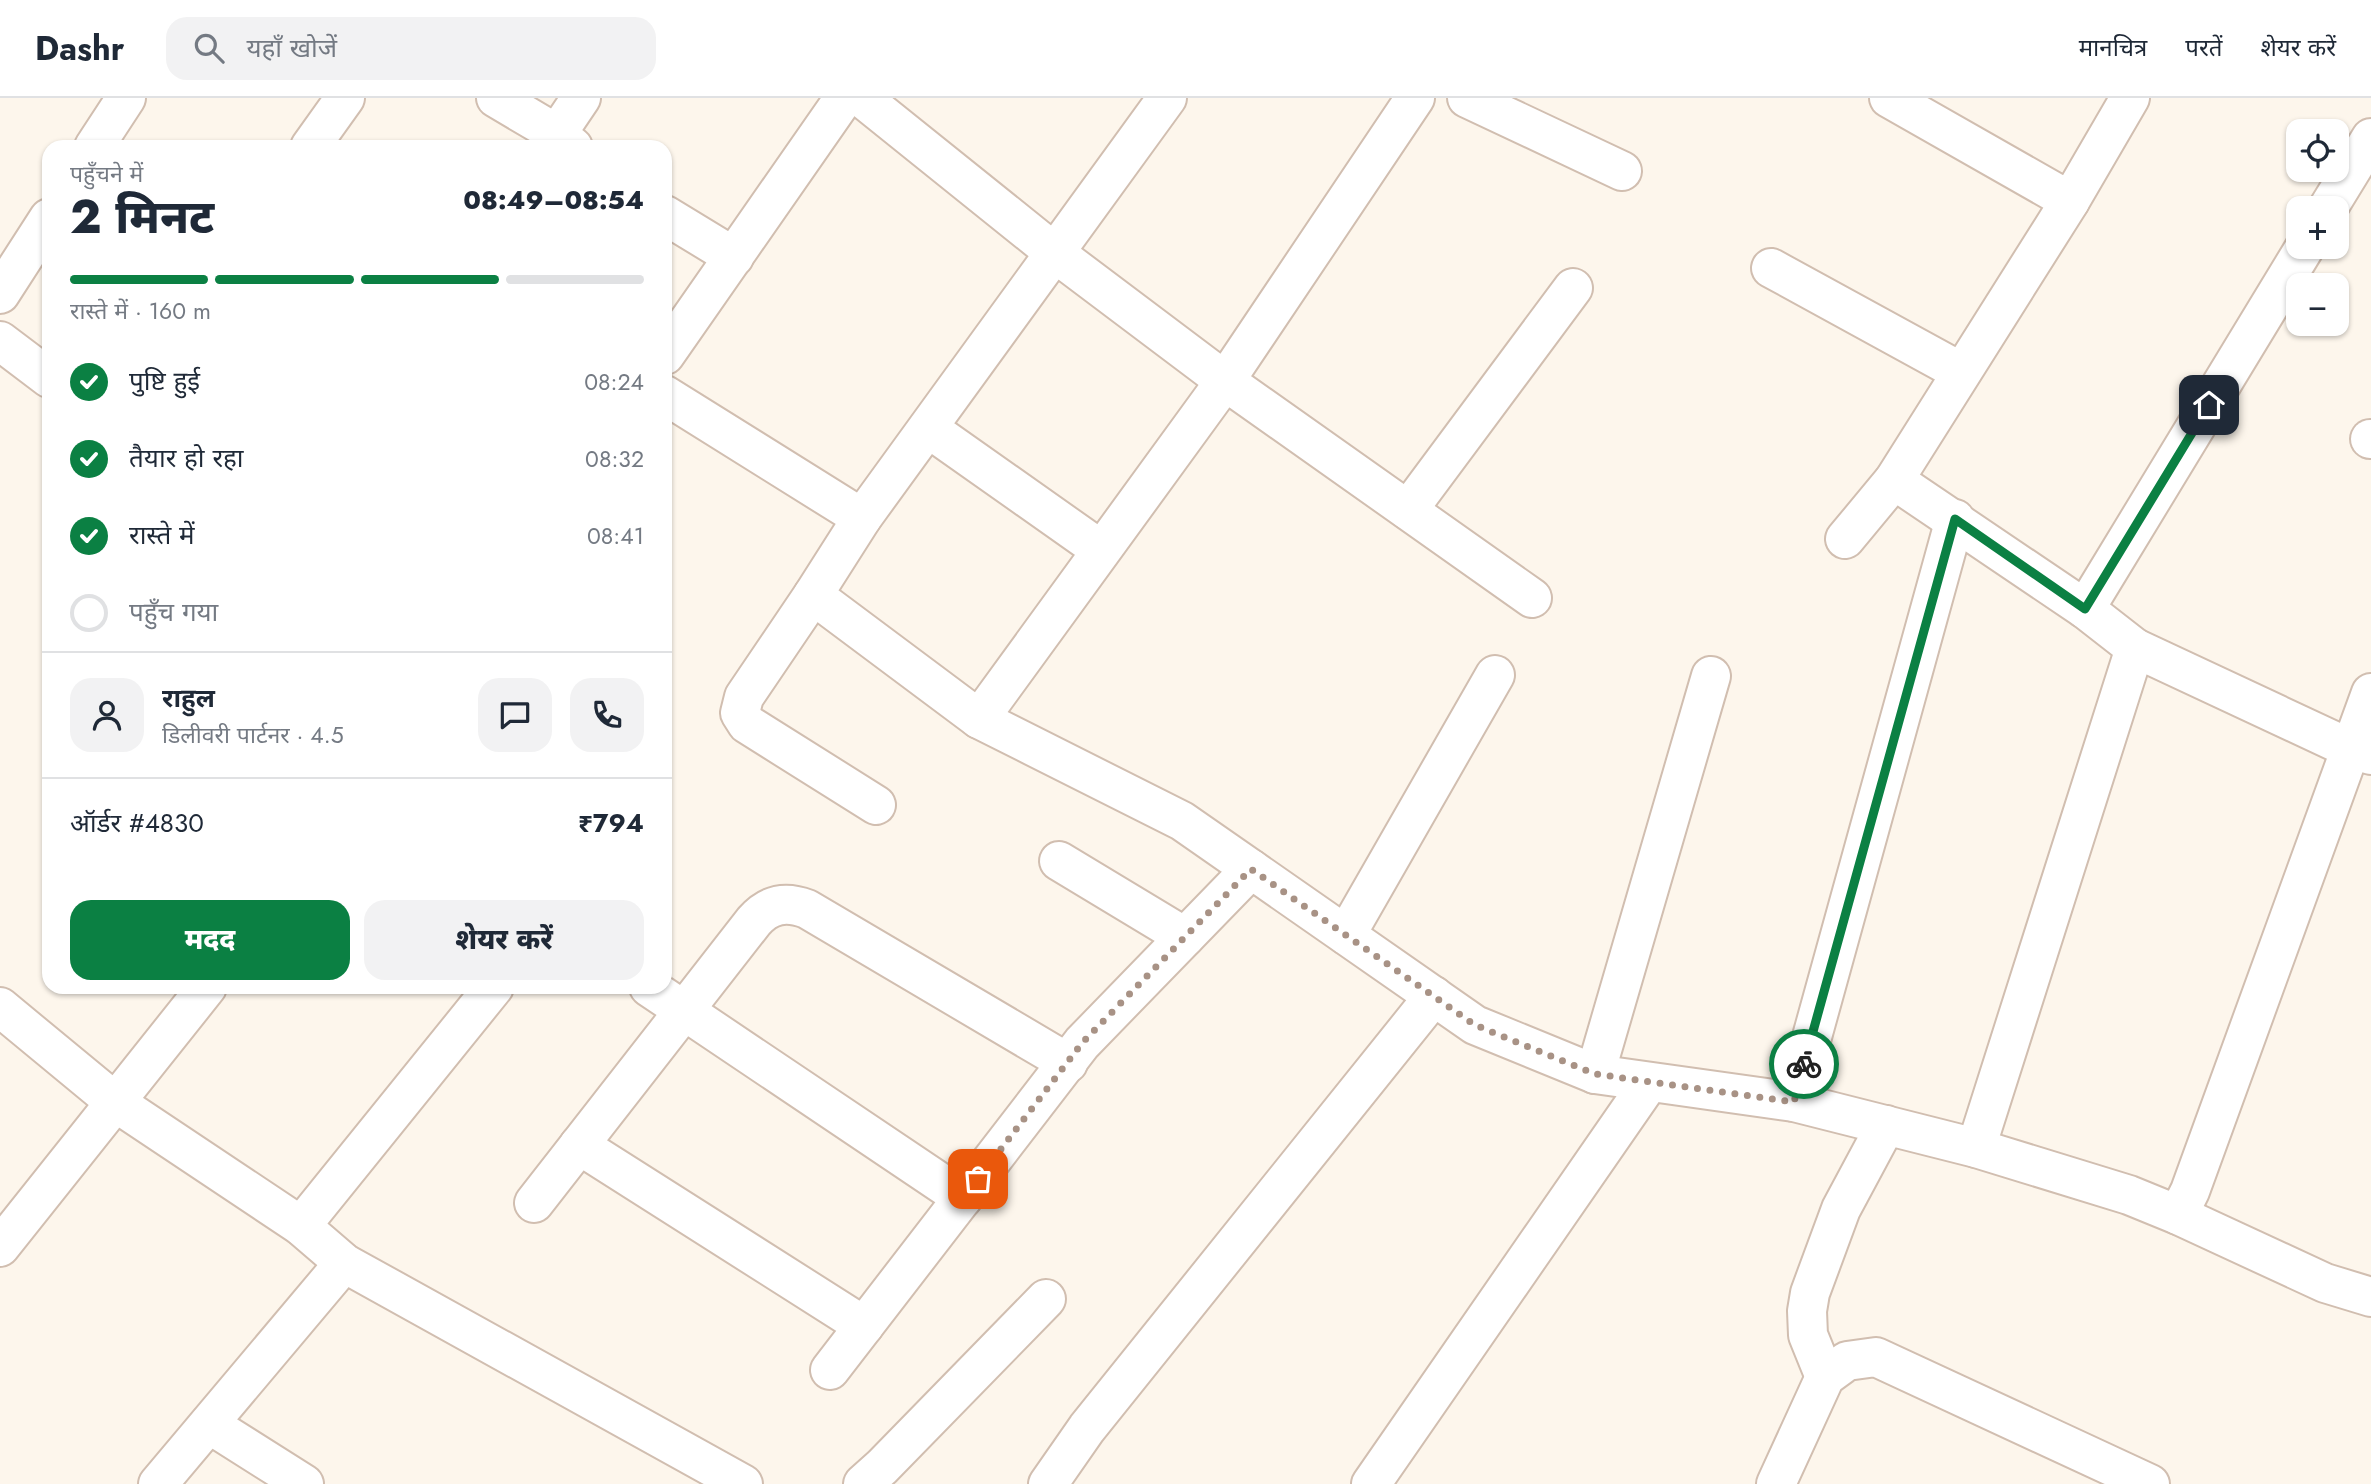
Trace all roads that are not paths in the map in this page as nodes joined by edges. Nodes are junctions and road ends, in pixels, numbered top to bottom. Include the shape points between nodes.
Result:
1 (126, 98) edge
2 (345, 98) edge
3 (496, 98) edge
4 (581, 98) edge
5 (844, 98) edge
6 (862, 98) edge
7 (1167, 98) edge
8 (1415, 98) edge
9 (1467, 98) edge
10 (1889, 98) edge
11 (2130, 98) edge
12 (1531, 111) edge
13 (2371, 138) edge
14 (99, 140) edge
15 (315, 140) edge
16 (555, 140) edge
17 (560, 140) edge
18 (1622, 171) dead end
19 (2335, 196) edge
20 (2070, 201) junction
21 (672, 219) edge
22 (42, 229) edge
23 (1055, 253) junction
24 (734, 257) junction
25 (2298, 259) edge
26 (1771, 268) dead end
27 (1573, 288) dead end
28 (0, 295) edge
29 (0, 341) edge
30 (672, 345) edge
31 (1961, 372) junction
32 (42, 373) edge
33 (1224, 381) junction
34 (672, 400) edge
35 (928, 428) junction
36 (1894, 480) junction
37 (1408, 510) junction
38 (862, 518) junction
39 (1955, 519) junction
40 (1845, 540) dead end
41 (1101, 550) junction
42 (813, 595) junction
43 (1532, 598) dead end
44 (2085, 609) junction
45 (2135, 648) junction
46 (1495, 675) dead end
47 (1711, 676) dead end
48 (2371, 693) edge
49 (979, 719) junction
50 (2361, 752) edge
51 (876, 805) dead end
52 (1059, 861) dead end
53 (1251, 869) junction
54 (1346, 935) junction
55 (1185, 937) junction
56 (201, 994) edge
57 (488, 994) edge
58 (660, 994) edge
59 (1434, 996) junction
60 (0, 1007) edge
61 (684, 1010) junction
62 (1068, 1063) junction
63 (1595, 1074) junction
64 (1648, 1084) junction
65 (115, 1102) junction
66 (1794, 1102) junction
67 (1886, 1125) junction
68 (579, 1145) junction
69 (1976, 1148) junction
70 (963, 1198) junction
71 (534, 1203) dead end
72 (2178, 1215) junction
73 (301, 1226) junction
74 (0, 1247) edge
75 (344, 1263) junction
76 (2371, 1297) edge
77 (1046, 1299) dead end
78 (864, 1326) junction
79 (830, 1370) dead end
80 (1825, 1377) junction
81 (209, 1424) junction
82 (158, 1484) edge
83 (304, 1484) edge
84 (743, 1484) edge
85 (863, 1484) edge
86 (1048, 1484) edge
87 (1371, 1484) edge
88 (1776, 1484) edge
89 (2150, 1484) edge

1 - 14 street
2 - 15 street
3 - 16 street
4 - 17 street
5 - 24 street
6 - 23 street
7 - 23 street
8 - 33 street
9 - 12 street
10 - 20 street
11 - 20 street
12 - 18 street
13 - 19 street
20 - 31 street
21 - 24 street
22 - 28 street
23 - 33 street
23 - 35 street
24 - 30 street
25 - 44 street
26 - 31 street
27 - 37 street
29 - 32 street
31 - 36 street
33 - 37 street
33 - 41 street
34 - 38 street
35 - 38 street
35 - 41 street
36 - 39 street
36 - 40 street
37 - 43 street
38 - 42 street
39 - 44 street
39 - 66 street
41 - 49 street
42 - 49 street
42 - 51 street via 744,697 740,713 747,724
44 - 45 street
45 - 50 street
45 - 69 street
46 - 54 street
47 - 63 street
48 - 50 street
49 - 53 street via 1182,821
50 - 72 street
52 - 55 street
53 - 54 street
53 - 55 street
54 - 59 street
55 - 62 street
56 - 65 street
57 - 73 street
58 - 61 street
59 - 63 street via 1475,1025
59 - 86 street via 1087,1428
60 - 65 street
61 - 62 street via 761,913 775,905 796,905
61 - 68 street
61 - 70 street
62 - 70 street
63 - 64 street
64 - 66 street
64 - 87 street
65 - 73 street
65 - 74 street
66 - 67 street
67 - 69 street
67 - 80 street via 1841,1209 1810,1293 1808,1335
68 - 71 street
68 - 78 street
69 - 72 street via 2129,1195
70 - 78 street
72 - 76 street via 2325,1283
73 - 75 street
75 - 81 street
75 - 84 street
77 - 85 street
78 - 79 street
80 - 88 street
80 - 89 street via 1847,1361 1876,1357
81 - 82 street
81 - 83 street

